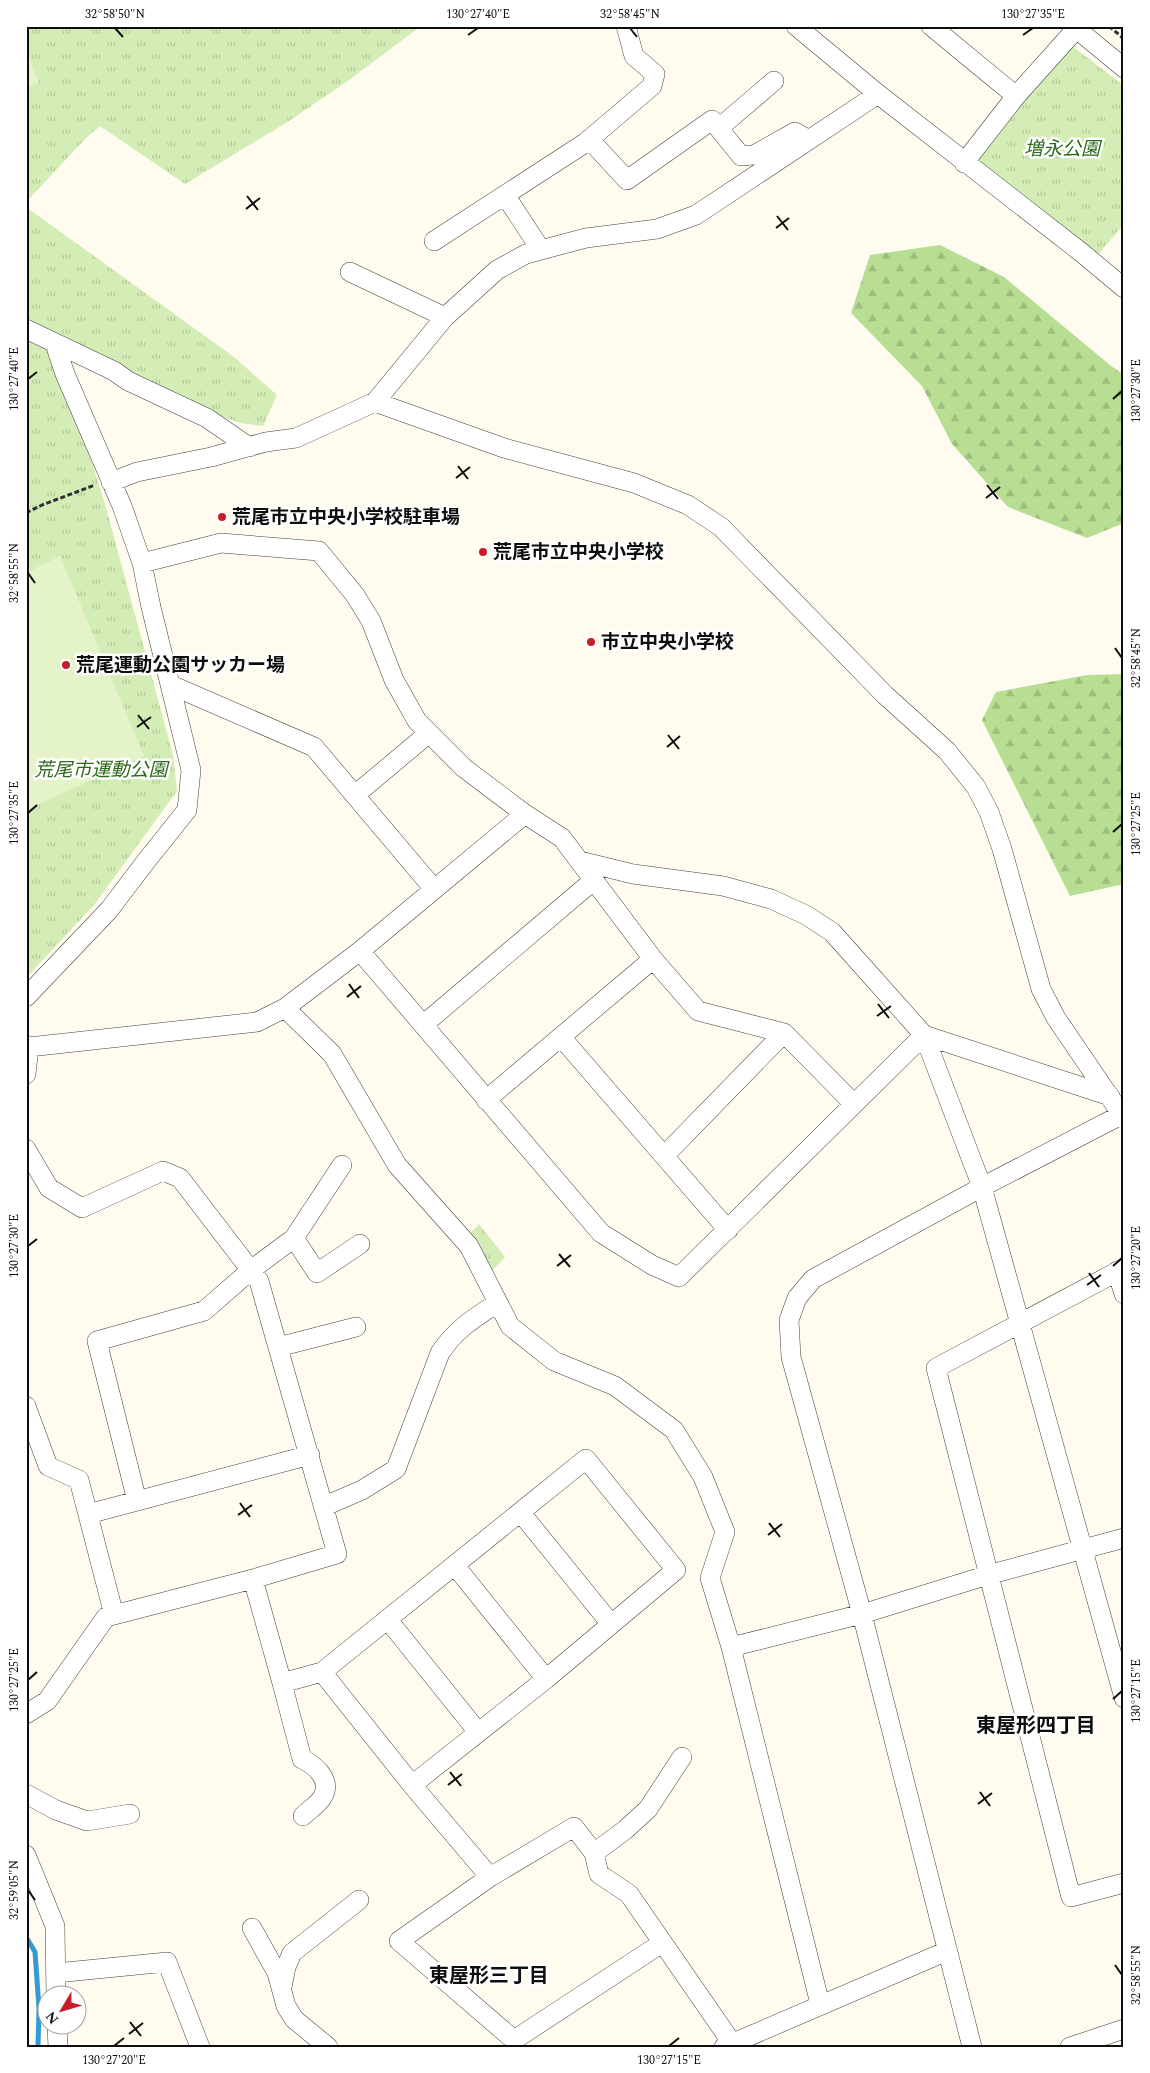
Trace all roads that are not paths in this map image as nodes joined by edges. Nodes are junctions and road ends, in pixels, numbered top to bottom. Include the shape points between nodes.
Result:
1 (626, 26) edge
2 (796, 26) edge
3 (931, 26) edge
4 (1074, 28) edge
5 (1124, 68) edge
6 (774, 81) dead end
7 (878, 94) junction
8 (1016, 96) junction
9 (719, 128) junction
10 (589, 139) junction
11 (809, 140) junction
12 (964, 163) junction
13 (505, 195) junction
14 (434, 241) dead end
15 (541, 250) junction
16 (350, 272) dead end
17 (1124, 288) edge
18 (445, 317) junction
19 (26, 329) edge
20 (55, 344) junction
21 (375, 402) junction
22 (249, 447) junction
23 (111, 482) junction
24 (142, 563) junction
25 (171, 685) junction
26 (429, 733) junction
27 (355, 795) junction
28 (525, 814) junction
29 (580, 861) junction
30 (594, 880) junction
31 (434, 889) junction
32 (360, 951) junction
33 (653, 959) junction
34 (26, 996) edge
35 (285, 1008) junction
36 (423, 1025) junction
37 (784, 1033) junction
38 (924, 1035) junction
39 (561, 1037) junction
40 (27, 1046) edge
41 (26, 1074) edge
42 (1113, 1092) edge
43 (486, 1100) junction
44 (854, 1104) junction
45 (1123, 1117) edge
46 (26, 1149) edge
47 (664, 1156) junction
48 (342, 1165) dead end
49 (982, 1187) junction
50 (728, 1230) junction
51 (294, 1238) junction
52 (360, 1244) dead end
53 (251, 1270) junction
54 (1121, 1270) edge
55 (1124, 1294) edge
56 (497, 1304) junction
57 (1020, 1322) junction
58 (356, 1327) dead end
59 (278, 1347) junction
60 (26, 1406) edge
61 (310, 1455) junction
62 (137, 1500) junction
63 (325, 1506) junction
64 (521, 1513) junction
65 (88, 1514) junction
66 (1124, 1538) edge
67 (1082, 1549) junction
68 (456, 1567) junction
69 (988, 1575) junction
70 (253, 1579) junction
71 (862, 1614) junction
72 (114, 1615) junction
73 (388, 1620) junction
74 (611, 1624) junction
75 (730, 1647) junction
76 (322, 1672) junction
77 (546, 1679) junction
78 (282, 1683) junction
79 (1124, 1698) edge
80 (26, 1714) edge
81 (478, 1732) junction
82 (682, 1757) dead end
83 (412, 1785) junction
84 (26, 1794) edge
85 (130, 1814) dead end
86 (303, 1816) dead end
87 (594, 1854) junction
88 (26, 1855) edge
89 (490, 1877) junction
90 (1124, 1883) edge
91 (359, 1900) dead end
92 (252, 1928) dead end
93 (662, 1943) junction
94 (948, 1951) junction
95 (56, 1973) junction
96 (56, 1986) edge
97 (282, 1990) junction
98 (820, 2004) junction
99 (1124, 2029) edge
100 (728, 2045) edge
101 (200, 2047) edge
102 (328, 2047) edge
103 (972, 2047) edge
104 (1070, 2047) edge

1 - 10 street via 634,56 655,74 652,86
2 - 7 street
3 - 8 street
4 - 5 street
4 - 8 street
6 - 9 street
7 - 11 street
7 - 12 street
8 - 12 street
9 - 10 street via 712,120 626,180
9 - 11 street via 741,156 754,155 796,132
10 - 13 street
11 - 15 street via 696,215 657,229 586,238
12 - 17 street
13 - 14 street
13 - 15 street
15 - 18 street via 526,254 497,270
16 - 18 street
18 - 21 street
19 - 20 street
20 - 22 street via 207,418
20 - 23 street
21 - 22 street via 296,438
21 - 42 street via 504,448 634,483 688,505 721,527 885,695 947,751 976,787 1002,850 1041,988 1056,1018
22 - 23 street via 137,472
23 - 24 street
24 - 25 street
24 - 26 street via 221,543 319,551 355,594 371,621 394,680 417,721
25 - 27 street via 314,747
25 - 34 street via 191,770 187,810 109,910
26 - 27 street
26 - 28 street via 464,768
27 - 31 street
28 - 29 street via 562,838
28 - 31 street
29 - 30 street
29 - 38 street via 632,874 723,886 771,899 806,915 832,932
30 - 33 street
30 - 36 street
31 - 32 street
32 - 35 street
32 - 36 street
33 - 37 street via 698,1011
33 - 39 street
35 - 40 street via 257,1022
35 - 56 street via 332,1054 397,1165 469,1246
36 - 43 street
37 - 44 street
37 - 47 street
38 - 42 street
38 - 44 street
38 - 49 street
39 - 43 street
39 - 47 street
40 - 41 street
42 - 45 street
43 - 50 street via 601,1233 652,1265 680,1277
44 - 50 street
45 - 49 street
46 - 53 street via 49,1188 82,1208 163,1171 180,1178
47 - 50 street
48 - 51 street
49 - 57 street
49 - 71 street via 813,1279 797,1298 789,1320 790,1357
51 - 52 street via 317,1273
51 - 53 street
53 - 59 street via 259,1282
53 - 62 street via 204,1311 97,1341
54 - 55 street
54 - 57 street
56 - 63 street via 465,1323 440,1353 396,1469 362,1490
56 - 75 street via 510,1326 554,1361 615,1386 674,1430 703,1477 724,1532 710,1578
57 - 67 street
57 - 69 street via 936,1368
58 - 59 street
59 - 61 street
60 - 65 street via 48,1466 79,1480
61 - 62 street
61 - 63 street
62 - 65 street
63 - 70 street via 337,1554
64 - 68 street
64 - 74 street
64 - 74 street via 586,1459 676,1570
65 - 72 street
66 - 67 street
67 - 69 street
67 - 79 street
68 - 73 street
68 - 77 street
69 - 71 street
69 - 90 street via 1071,1897
70 - 72 street
70 - 78 street
71 - 75 street
71 - 94 street
72 - 80 street via 106,1617 47,1701
73 - 76 street
73 - 81 street
74 - 77 street
75 - 98 street
76 - 78 street
76 - 83 street
77 - 81 street
78 - 86 street via 302,1759 313,1764 326,1786 323,1796
81 - 83 street
82 - 87 street via 648,1809
83 - 89 street
84 - 85 street via 56,1810 87,1820
87 - 89 street via 574,1827
87 - 93 street via 599,1874 629,1894
88 - 95 street via 55,1926
89 - 93 street via 399,1941 514,2040
91 - 97 street via 292,1954
92 - 97 street via 277,1973
93 - 100 street
94 - 98 street
94 - 103 street
95 - 96 street
95 - 101 street via 167,1962
97 - 102 street via 294,2019
98 - 100 street
99 - 104 street

